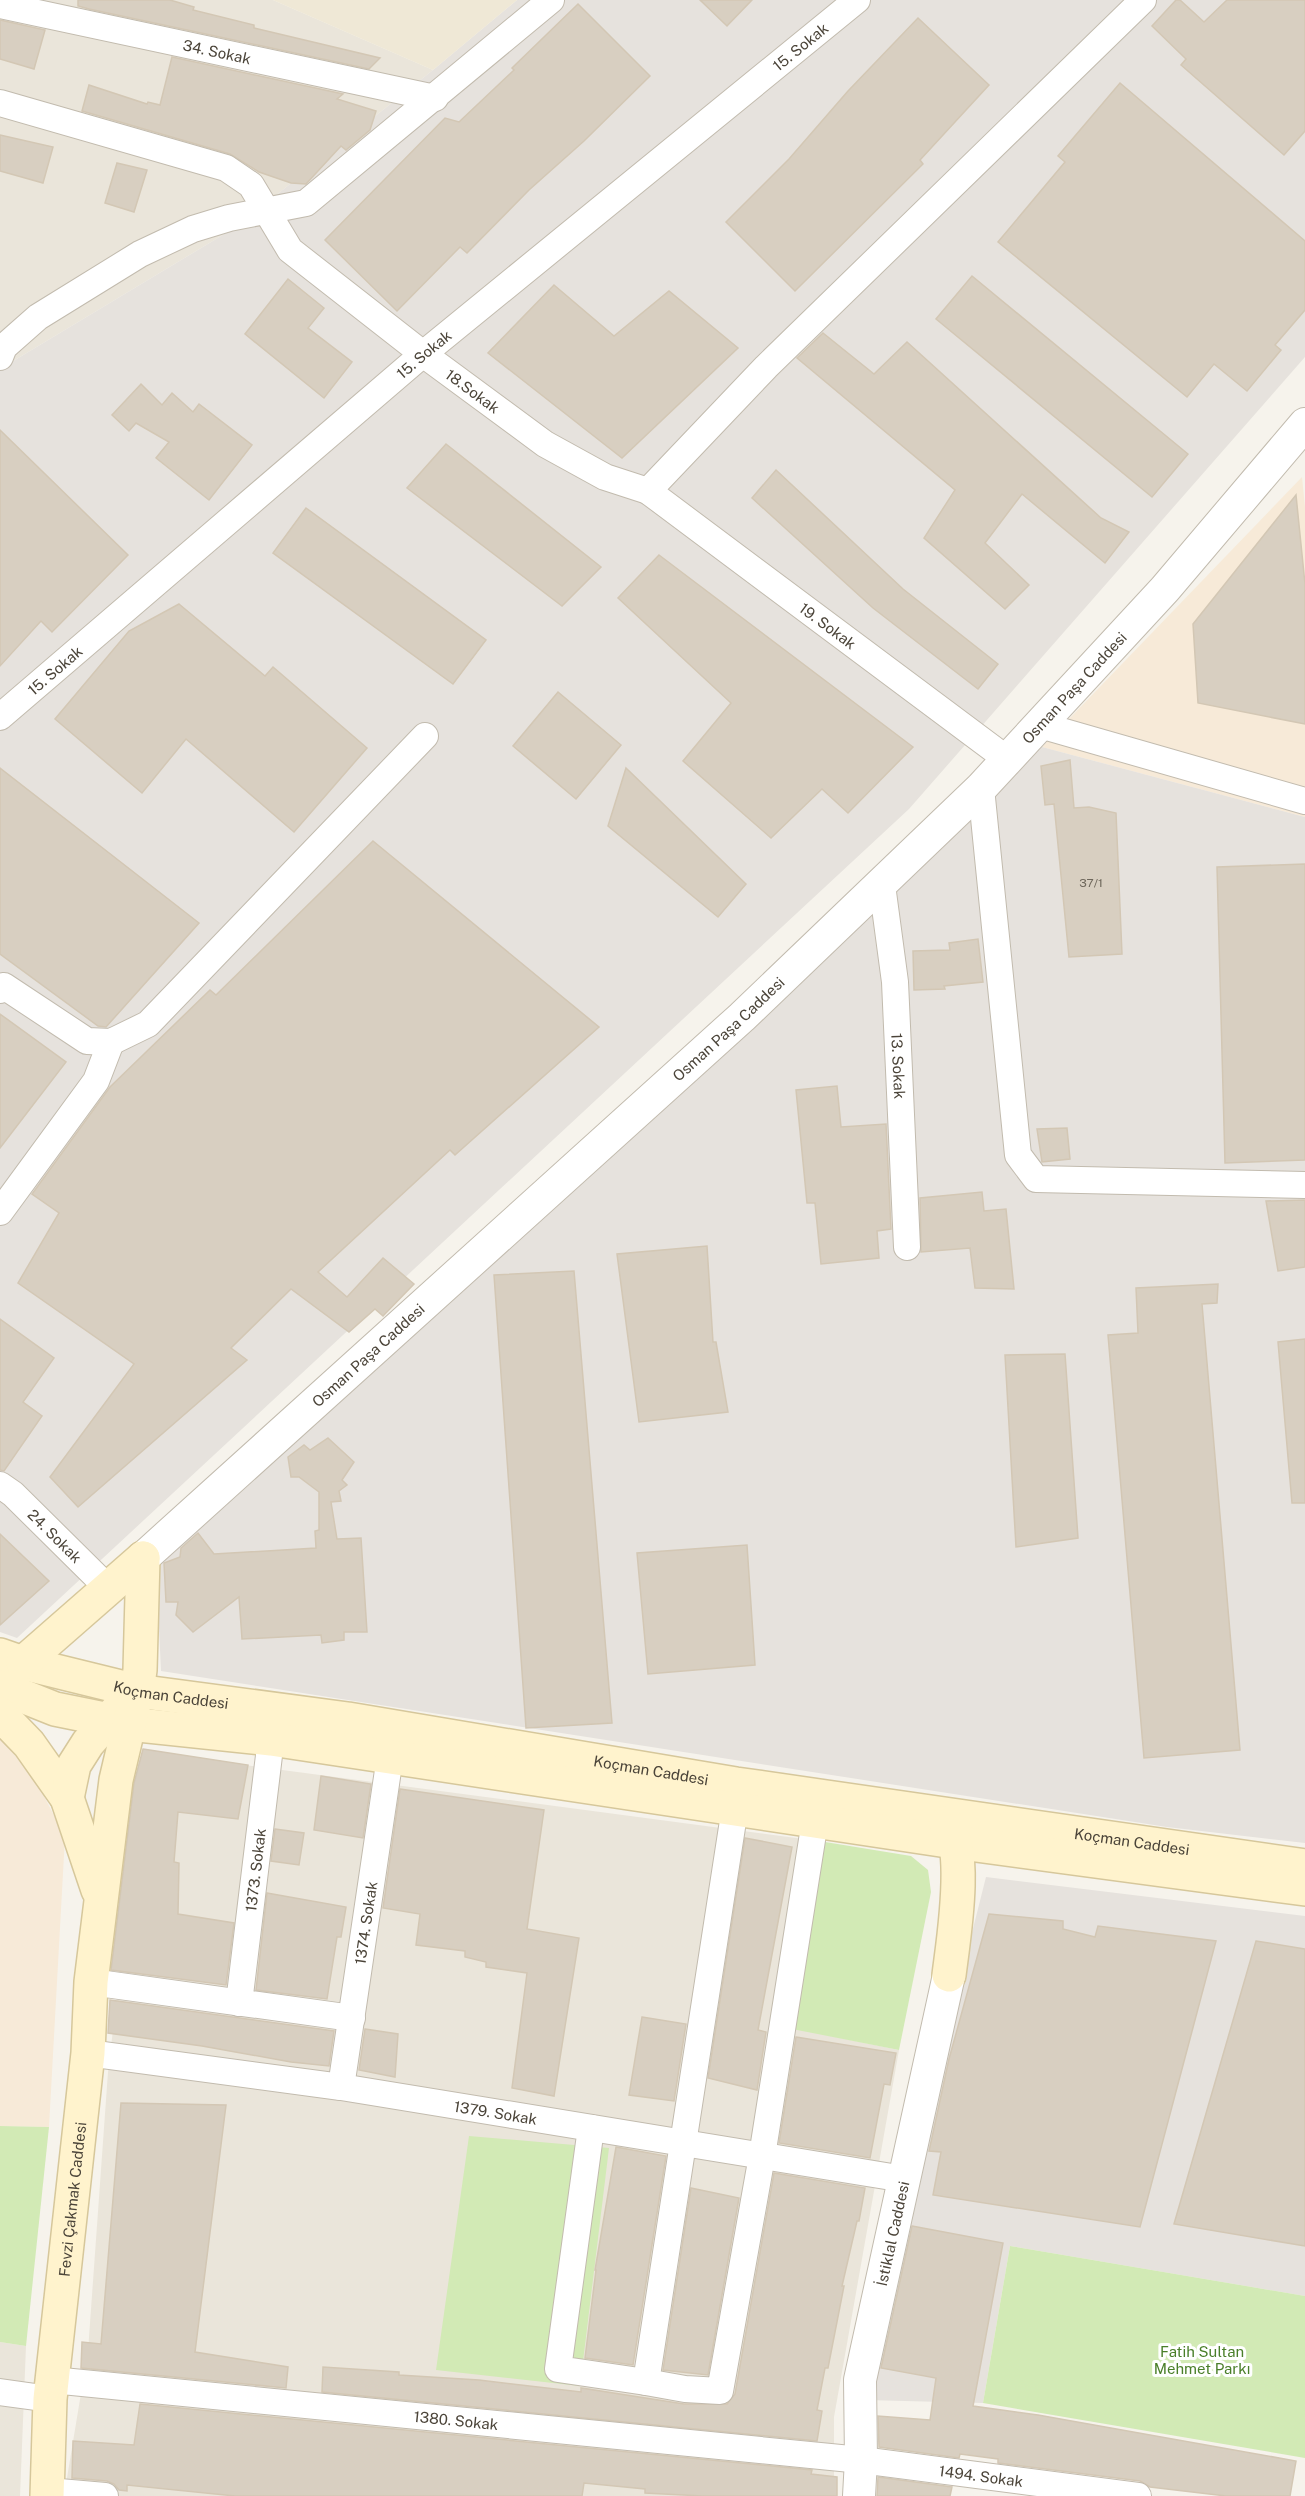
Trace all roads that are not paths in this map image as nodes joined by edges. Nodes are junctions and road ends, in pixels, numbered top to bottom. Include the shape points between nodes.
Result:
1 (551, 0) edge
2 (857, 0) edge
3 (1143, 0) edge
4 (0, 4) edge
5 (435, 98) junction
6 (0, 103) edge
7 (267, 212) junction
8 (1, 350) edge
9 (423, 354) junction
10 (1305, 424) edge
11 (648, 491) junction
12 (0, 717) edge
13 (1040, 725) junction
14 (425, 736) dead end
15 (1008, 760) junction
16 (981, 788) junction
17 (1305, 801) edge
18 (882, 885) junction
19 (1, 986) edge
20 (111, 1042) junction
21 (1305, 1185) edge
22 (0, 1212) edge
23 (907, 1246) dead end
24 (0, 1485) edge
25 (143, 1558) junction
26 (108, 1588) junction
27 (11, 1659) edge
28 (0, 1687) edge
29 (137, 1691) junction
30 (0, 1714) edge
31 (118, 1722) junction
32 (271, 1739) junction
33 (390, 1756) junction
34 (67, 1798) junction
35 (735, 1808) junction
36 (914, 1809) junction
37 (815, 1821) junction
38 (954, 1842) junction
39 (1006, 1849) junction
40 (1305, 1866) edge
41 (1305, 1889) edge
42 (101, 1901) junction
43 (949, 1975) junction
44 (91, 1982) junction
45 (239, 2003) junction
46 (352, 2018) junction
47 (88, 2053) junction
48 (341, 2087) junction
49 (591, 2128) junction
50 (683, 2144) junction
51 (762, 2156) junction
52 (904, 2179) junction
53 (646, 2382) junction
54 (51, 2390) junction
55 (0, 2392) edge
56 (861, 2460) junction
57 (1088, 2492) edge
58 (48, 2494) edge
59 (105, 2496) edge
60 (858, 2496) edge
61 (1138, 2496) edge

1 - 5 street
2 - 9 street, 15. Sokak
3 - 11 street via 766,367
4 - 5 street, 34. Sokak
5 - 7 street via 306,203
6 - 7 street, 18.Sokak via 226,168 251,185
7 - 8 street via 193,229 140,254 38,317
7 - 9 street, 18.Sokak via 290,250
9 - 11 street, 18.Sokak via 545,444 605,477
9 - 12 street, 15. Sokak
10 - 13 street, Osman Paşa Caddesi via 1165,589
11 - 15 street, 19. Sokak
13 - 15 street, Osman Paşa Caddesi
13 - 17 street
14 - 20 street via 148,1024
15 - 16 street, Osman Paşa Caddesi
16 - 18 street, Osman Paşa Caddesi
16 - 21 street via 1018,1155 1036,1179
18 - 23 street, 13. Sokak via 895,982
18 - 25 street, Osman Paşa Caddesi via 742,1017
19 - 20 street via 87,1041
20 - 22 street via 96,1081
24 - 26 street, 24. Sokak
25 - 26 main road, Osman Paşa Caddesi
25 - 29 main road, Fevzi Çakmak Caddesi
26 - 27 main road, Osman Paşa Caddesi
27 - 29 main road, Koçman Caddesi
28 - 31 main road, Koçman Caddesi via 55,1709
29 - 31 main road, Fevzi Çakmak Caddesi
29 - 36 main road, Koçman Caddesi via 348,1719 736,1784
30 - 34 main road via 28,1744
31 - 32 main road, Koçman Caddesi
31 - 34 main road via 88,1743 74,1765
31 - 42 main road, Fevzi Çakmak Caddesi via 116,1780
32 - 33 main road, Koçman Caddesi
32 - 45 street, 1373. Sokak
33 - 35 main road, Koçman Caddesi
33 - 46 street, 1374. Sokak
34 - 42 main road
35 - 37 main road, Koçman Caddesi
35 - 50 street
36 - 38 main road via 943,1819
36 - 40 main road, Koçman Caddesi
37 - 38 main road, Koçman Caddesi
37 - 51 street
38 - 39 main road, Koçman Caddesi
38 - 43 main road via 957,1908
39 - 41 main road, Koçman Caddesi
39 - 43 main road via 987,1857 979,1868
42 - 44 main road, Fevzi Çakmak Caddesi
43 - 52 street, İstiklal Caddesi
44 - 45 street
44 - 47 main road, Fevzi Çakmak Caddesi
45 - 46 street
46 - 48 street, 1374. Sokak
47 - 48 street, 1379. Sokak
47 - 54 main road, Fevzi Çakmak Caddesi
48 - 49 street, 1379. Sokak
49 - 50 street, 1379. Sokak
49 - 53 street via 558,2369
50 - 51 street, 1379. Sokak
50 - 53 street
51 - 52 street, 1379. Sokak
51 - 53 street via 720,2391
52 - 56 street, İstiklal Caddesi via 860,2380
54 - 55 street, 1380. Sokak
54 - 56 street, 1380. Sokak
54 - 58 main road, Fevzi Çakmak Caddesi
56 - 57 street, 1494. Sokak
56 - 60 street, İstiklal Caddesi
57 - 61 street, 1494. Sokak
58 - 59 street

